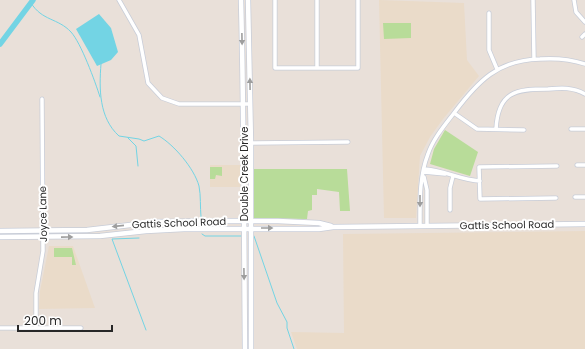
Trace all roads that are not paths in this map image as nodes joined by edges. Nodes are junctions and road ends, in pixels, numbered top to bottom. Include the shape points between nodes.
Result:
1 (119, 0) edge
2 (241, 0) edge
3 (248, 0) edge
4 (275, 0) edge
5 (316, 0) edge
6 (358, 0) edge
7 (533, 0) edge
8 (574, 0) edge
9 (489, 13) dead end
10 (585, 22) edge
11 (534, 59) junction
12 (585, 64) edge
13 (317, 68) junction
14 (497, 70) junction
15 (585, 94) edge
16 (42, 99) dead end
17 (244, 104) junction
18 (250, 104) junction
19 (454, 114) junction
20 (496, 129) junction
21 (571, 129) dead end
22 (585, 129) edge
23 (524, 130) dead end
24 (348, 142) dead end
25 (245, 143) junction
26 (251, 143) junction
27 (577, 165) dead end
28 (557, 166) dead end
29 (585, 166) edge
30 (424, 172) junction
31 (453, 176) junction
32 (480, 181) junction
33 (575, 197) dead end
34 (585, 197) edge
35 (556, 198) dead end
36 (450, 210) dead end
37 (244, 221) junction
38 (250, 221) junction
39 (585, 224) edge
40 (420, 226) junction
41 (428, 226) junction
42 (333, 227) junction
43 (244, 229) junction
44 (250, 229) junction
45 (43, 230) junction
46 (0, 231) edge
47 (0, 237) edge
48 (43, 237) junction
49 (0, 328) edge
50 (36, 328) junction
51 (81, 328) dead end
52 (245, 349) edge
53 (251, 349) edge

1 - 17 street via 139,35 148,83 162,98 179,104
2 -> 17 main road, Double Creek Drive
18 -> 3 main road, Double Creek Drive
4 - 13 street via 275,68
5 - 13 street
6 - 13 street via 358,68
7 - 11 street
8 - 10 street via 576,12
9 - 14 street via 489,50
11 - 12 street via 561,59
11 - 14 street via 511,63
14 - 19 street via 475,87
15 - 20 street via 568,88 525,89 515,92 504,100 498,109
16 - 45 street, Joyce Lane
17 - 18 street
17 - 25 main road, Double Creek Drive
18 - 26 main road, Double Creek Drive
19 - 20 street via 476,129
19 - 30 street via 432,146
20 - 23 street
21 - 22 street
24 - 26 street
25 - 26 street
25 - 37 main road, Double Creek Drive
26 - 38 main road, Double Creek Drive
27 - 29 street
28 - 32 street via 479,167
30 - 31 street via 440,170
30 -> 40 street via 420,187
30 - 41 street
31 - 32 street
31 - 36 street
32 - 35 street via 480,199
33 - 34 street
37 - 38 main road, Gattis School Road
37 - 43 main road, Double Creek Drive
37 -> 45 main road, Gattis School Road via 156,222 87,230
38 - 42 main road, Gattis School Road via 319,223
38 - 44 main road, Double Creek Drive
39 - 41 main road, Gattis School Road
40 - 41 main road, Gattis School Road
40 - 42 main road, Gattis School Road
44 -> 42 main road, Gattis School Road via 319,230
43 - 44 main road, Gattis School Road
48 -> 43 main road, Gattis School Road
43 -> 52 main road, Double Creek Drive
44 - 53 main road, Double Creek Drive
45 - 46 main road, Gattis School Road
45 - 48 street, Joyce Lane
47 - 48 main road, Gattis School Road
48 - 50 street, Joyce Lane via 43,260 36,293
49 - 50 street
50 - 51 street

